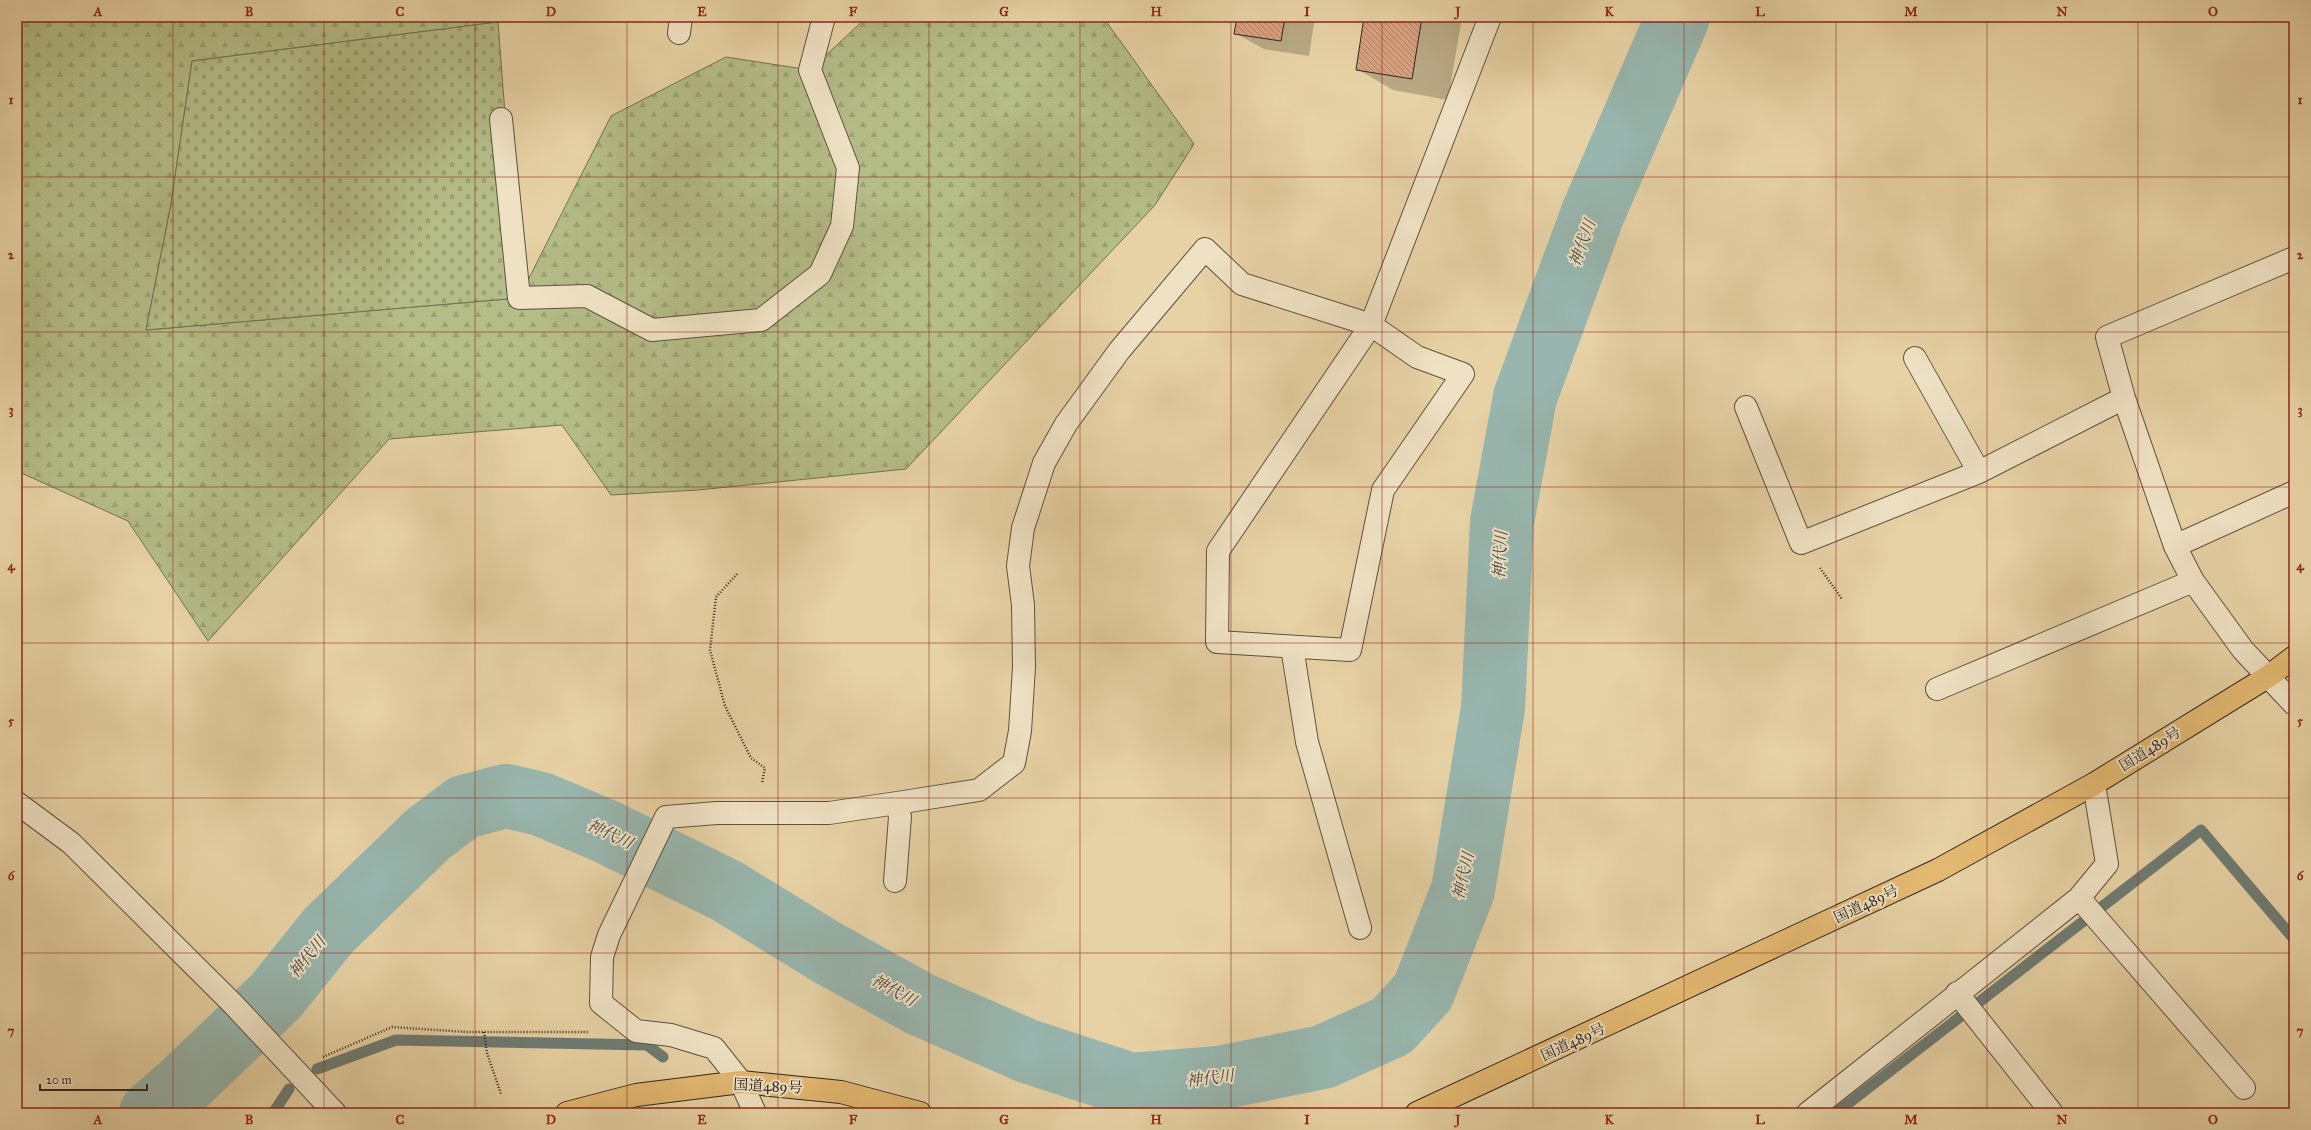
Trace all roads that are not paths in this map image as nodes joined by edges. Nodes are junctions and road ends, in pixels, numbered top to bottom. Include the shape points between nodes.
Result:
1 (824, 17) edge
2 (1490, 17) edge
3 (501, 119) dead end
4 (2294, 258) edge
5 (1371, 325) junction
6 (1916, 358) dead end
7 (2124, 398) junction
8 (1746, 407) dead end
9 (1979, 472) junction
10 (2294, 492) edge
11 (2175, 546) junction
12 (2193, 581) junction
13 (1292, 647) junction
14 (2294, 657) edge
15 (2269, 676) junction
16 (1937, 689) dead end
17 (2294, 704) edge
18 (2094, 784) junction
19 (17, 803) edge
20 (897, 804) junction
21 (894, 881) dead end
22 (2079, 898) junction
23 (1360, 928) dead end
24 (1958, 993) junction
25 (741, 1082) junction
26 (2244, 1088) dead end
27 (336, 1113) edge
28 (567, 1113) edge
29 (755, 1113) edge
30 (920, 1113) edge
31 (1418, 1113) edge
32 (1808, 1113) edge
33 (2052, 1113) edge

1 - 3 street via 810,70 848,168 842,226 820,274 761,320 652,330 587,296 519,298
2 - 5 street
4 - 7 street via 2107,337
5 - 13 street via 1218,551 1217,642
5 - 13 street via 1416,357 1462,374 1383,490 1350,650
5 - 20 street via 1242,284 1205,248 1119,352 1066,424 1044,463 1023,528 1018,566 1023,605 1024,667 1020,731 1014,763 979,790
6 - 9 street
7 - 9 street
7 - 11 street
8 - 9 street via 1801,543
10 - 11 street
11 - 12 street
12 - 15 street via 2243,650
12 - 16 street
13 - 23 street via 1307,742
14 - 15 highway, 国道489号
15 - 17 street
15 - 18 highway, 国道489号
18 - 22 street via 2107,864
18 - 31 highway, 国道489号 via 1938,870
19 - 27 street via 71,843 233,1004
20 - 21 street via 900,817
20 - 25 street via 829,813 716,813 666,817 608,934 602,957 601,1003 636,1032 671,1034 714,1048
22 - 24 street
22 - 26 street
24 - 32 street
24 - 33 street
25 - 28 highway, 国道489号 via 636,1095
25 - 29 street
25 - 30 highway, 国道489号 via 841,1092

